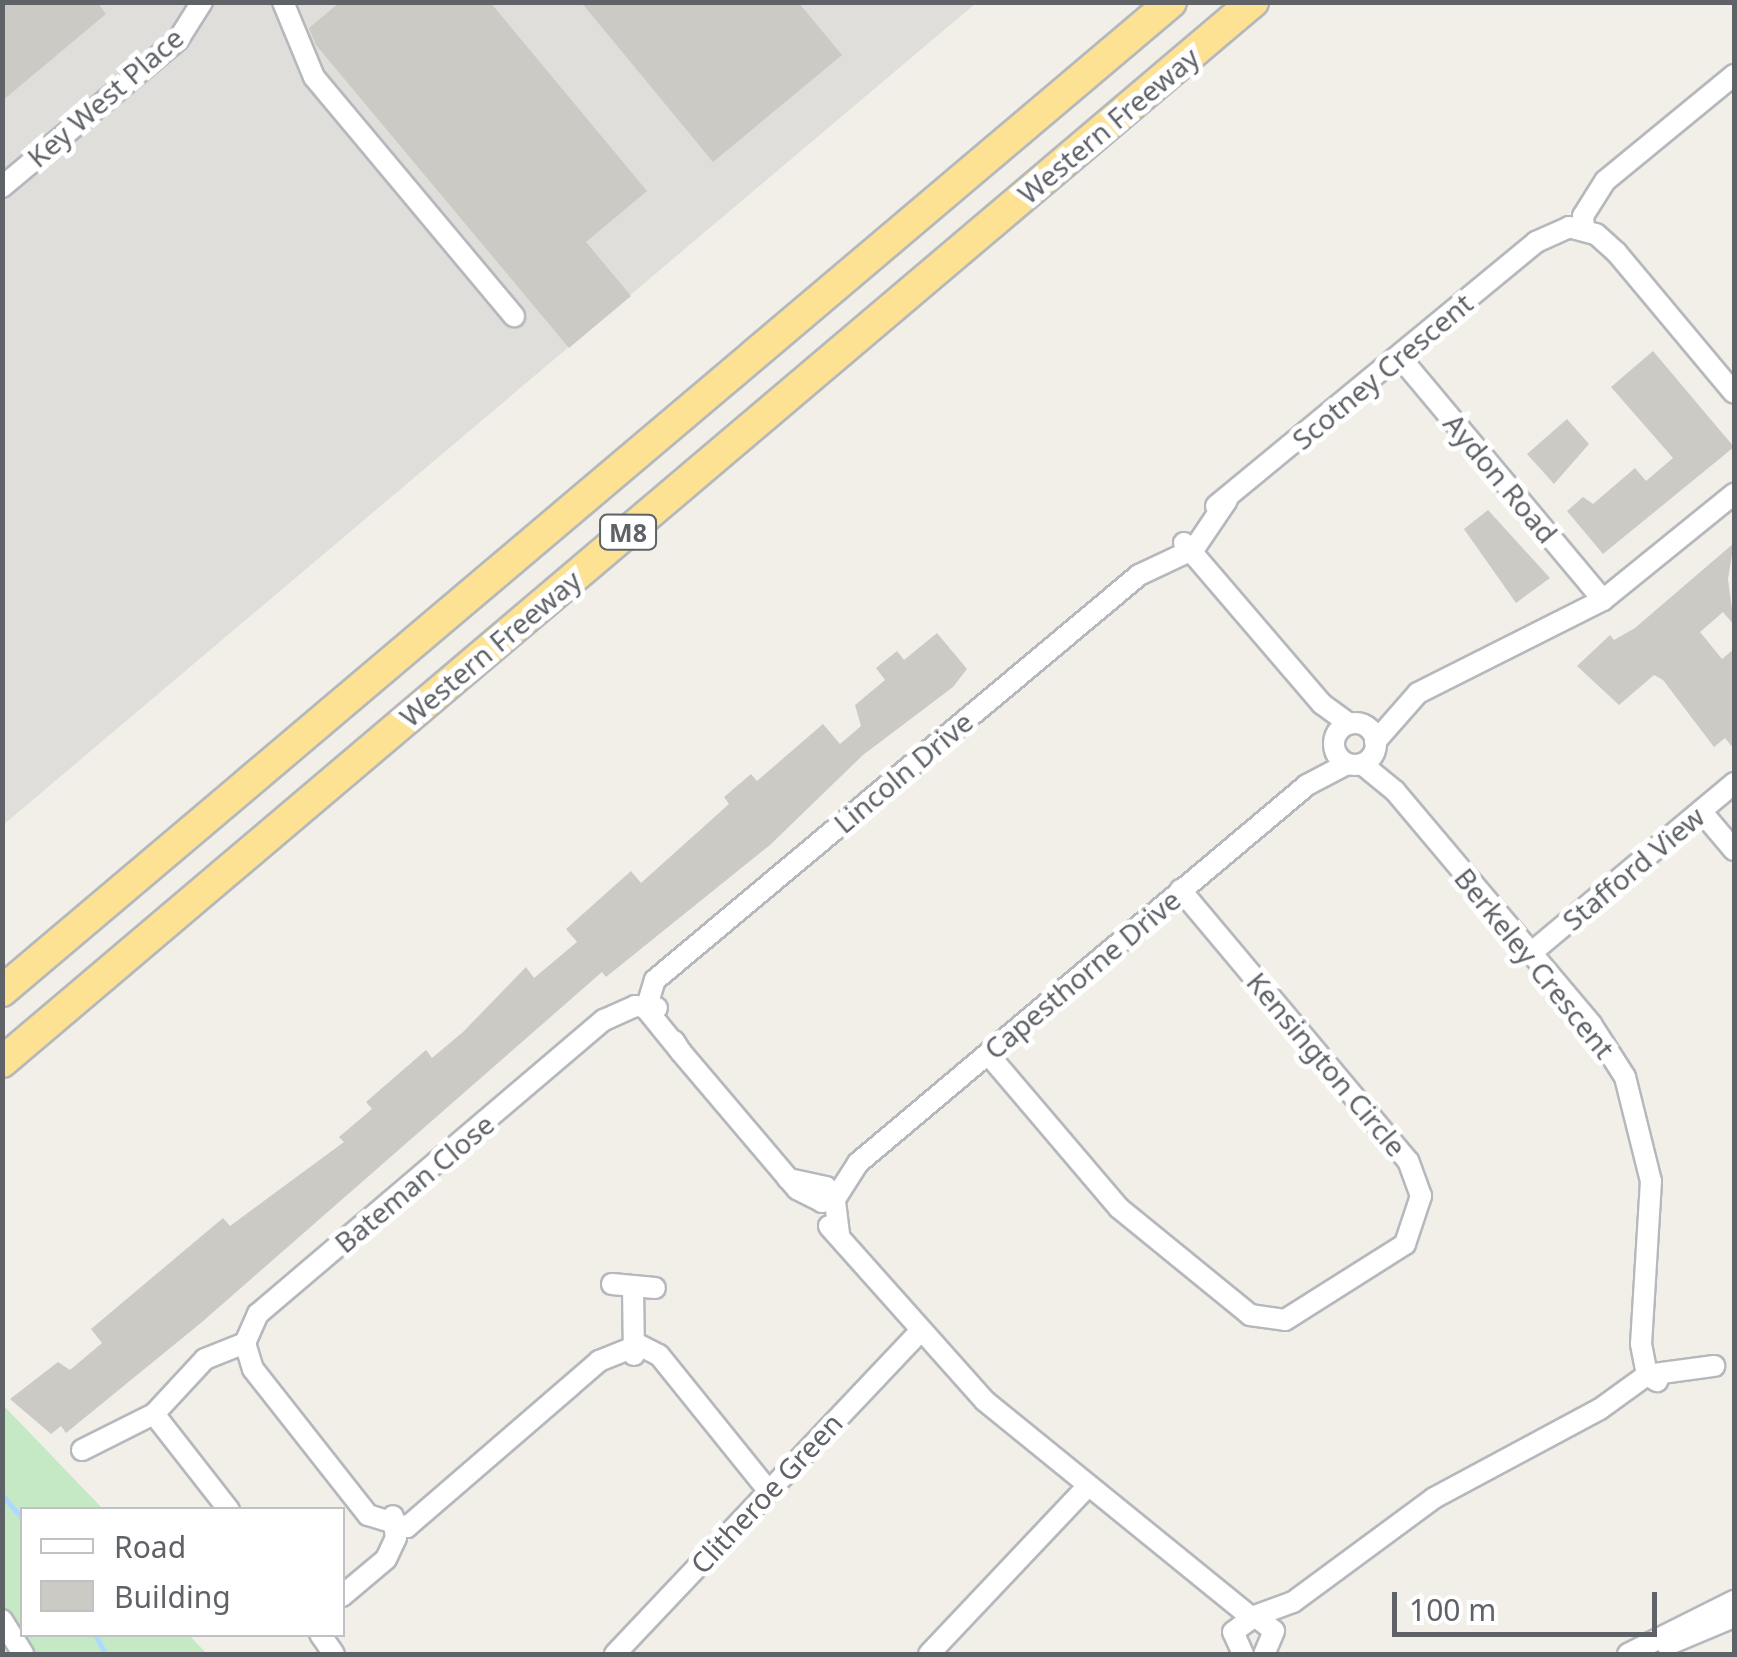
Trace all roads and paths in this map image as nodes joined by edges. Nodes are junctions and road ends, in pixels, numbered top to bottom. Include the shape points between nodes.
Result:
1 (202, 2) edge
2 (284, 2) edge
3 (1171, 2) edge
4 (1253, 2) edge
5 (1734, 75) edge
6 (2, 187) edge
7 (1587, 222) junction
8 (514, 316) dead end
9 (1399, 356) junction
10 (1732, 386) edge
11 (1732, 494) edge
12 (1189, 548) junction
13 (1603, 600) junction
14 (1322, 704) junction
15 (1404, 704) junction
16 (1355, 724) junction
17 (1354, 752) junction
18 (1734, 784) edge
19 (1701, 812) junction
20 (1734, 850) edge
21 (1181, 890) junction
22 (1531, 953) junction
23 (2, 991) edge
24 (650, 1009) junction
25 (988, 1054) junction
26 (2, 1062) edge
27 (828, 1196) junction
28 (655, 1288) dead end
29 (919, 1332) junction
30 (246, 1343) junction
31 (634, 1351) junction
32 (1724, 1363) edge
33 (1655, 1375) junction
34 (154, 1414) junction
35 (82, 1450) dead end
36 (1088, 1486) junction
37 (768, 1490) junction
38 (227, 1507) edge
39 (392, 1523) junction
40 (345, 1593) edge
41 (1216, 1593) junction
42 (1734, 1600) edge
43 (1293, 1602) junction
44 (1252, 1616) junction
45 (1734, 1617) edge
46 (2, 1620) edge
47 (1273, 1644) edge
48 (1235, 1647) edge
49 (23, 1654) edge
50 (615, 1654) edge
51 (929, 1654) edge
52 (1628, 1654) edge
53 (1644, 1654) edge

1 - 6 street, Key West Place via 178,40
2 - 8 street via 314,78
3 - 23 highway, Western Freeway / M8
4 - 26 highway, Western Freeway / M8
5 - 7 street via 1620,172
7 - 9 street, Scotney Crescent via 1536,242
7 - 10 street
9 - 12 street, Scotney Crescent via 1227,500
9 - 13 street, Aydon Road
11 - 13 street, Capesthorne Drive
12 - 14 street, Berkeley Crescent
12 - 24 street, Lincoln Drive via 1152,558 668,971
13 - 15 street, Capesthorne Drive
14 - 16 street, Berkeley Crescent
14 - 17 street, Berkeley Crescent
15 - 16 street, Capesthorne Drive
15 - 17 street, Capesthorne Drive
16 - 17 street, Capesthorne Drive
16 - 17 street, Berkeley Crescent
17 - 21 street, Capesthorne Drive
17 - 22 street, Berkeley Crescent
18 - 19 street, Stafford View
19 - 20 street
19 - 22 street, Stafford View
21 - 25 street, Capesthorne Drive
21 - 25 street, Kensington Circle via 1408,1161 1422,1196 1405,1244 1285,1320 1250,1315 1119,1208
22 - 33 street, Berkeley Crescent via 1608,1047 1639,1111 1651,1181 1645,1329
24 - 27 street via 788,1179
24 - 30 street, Bateman Close via 594,1032 258,1314
25 - 27 street, Capesthorne Drive
27 - 29 street via 838,1234
28 - 31 street via 623,1285
29 - 36 street via 1018,1432
29 - 37 street, Clitheroe Green
30 - 34 street via 205,1360
30 - 39 street via 253,1369 359,1498
31 - 37 street via 679,1385
31 - 39 street via 586,1377 446,1496
32 - 33 street
33 - 43 street via 1434,1498
34 - 35 street
34 - 38 street
36 - 41 street
36 - 51 street
37 - 50 street, Clitheroe Green
39 - 40 street via 370,1572
41 - 44 street
41 - 48 street
42 - 52 street
43 - 44 street
43 - 47 street
44 - 47 street
44 - 48 street
45 - 53 street
46 - 49 street

